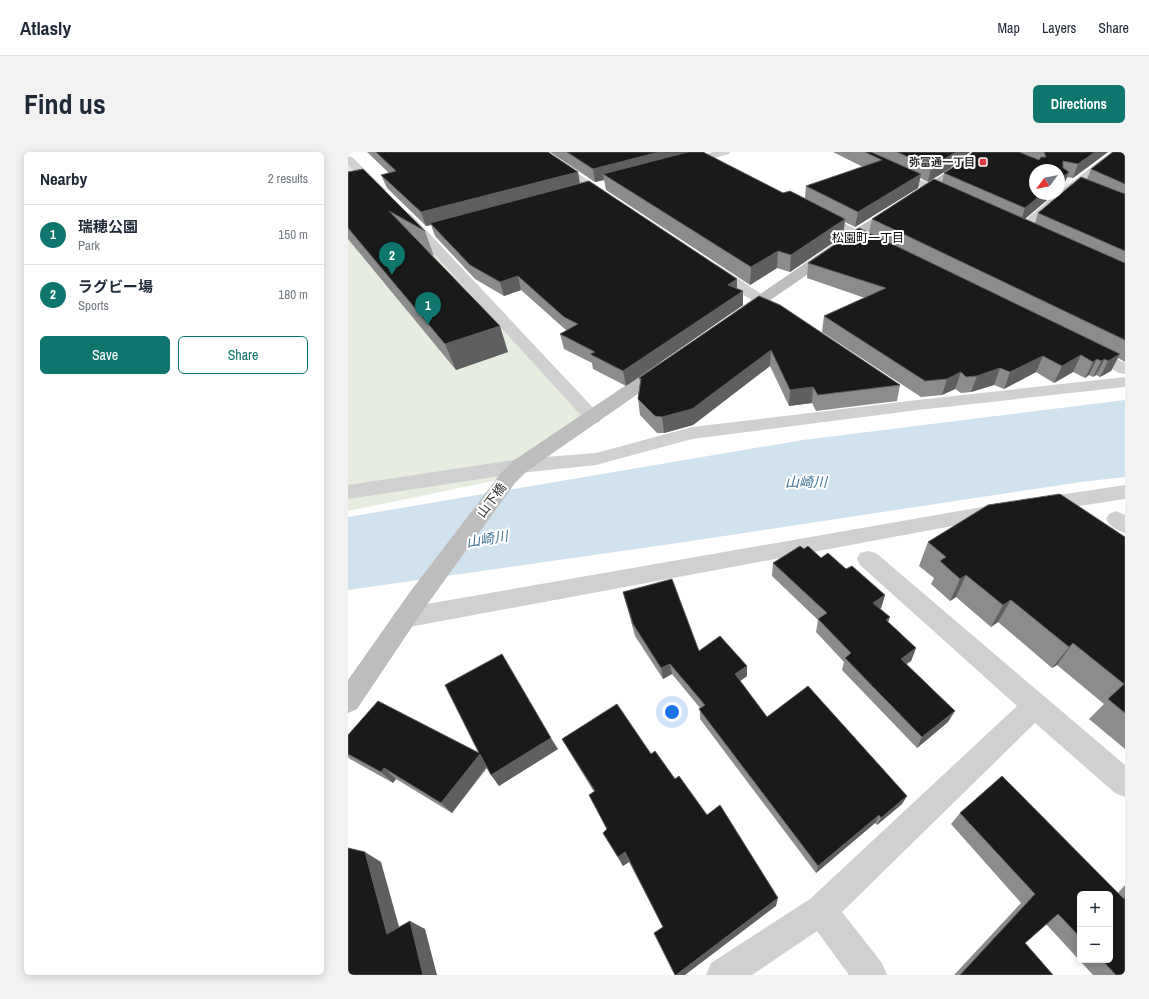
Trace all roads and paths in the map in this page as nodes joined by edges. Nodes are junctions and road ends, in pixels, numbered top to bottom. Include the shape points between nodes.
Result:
1 (540, 152) edge
2 (725, 152) edge
3 (850, 152) edge
4 (979, 152) edge
5 (1118, 152) edge
6 (707, 157) junction
7 (348, 159) edge
8 (669, 167) edge
9 (727, 167) edge
10 (1065, 181) edge
11 (608, 183) edge
12 (1074, 185) junction
13 (592, 187) junction
14 (930, 187) junction
15 (577, 192) edge
16 (1088, 192) edge
17 (965, 204) edge
18 (618, 205) edge
19 (802, 206) edge
20 (1007, 224) edge
21 (438, 229) edge
22 (1021, 230) junction
23 (423, 233) junction
24 (856, 235) junction
25 (1035, 236) edge
26 (892, 252) edge
27 (702, 261) edge
28 (761, 300) junction
29 (729, 322) edge
30 (794, 322) edge
31 (1076, 344) edge
32 (677, 359) edge
33 (1125, 369) edge
34 (1125, 382) edge
35 (898, 392) edge
36 (918, 405) junction
37 (593, 418) junction
38 (514, 472) junction
39 (348, 492) edge
40 (1125, 492) edge
41 (868, 559) dead end
42 (404, 618) junction
43 (348, 701) edge
44 (1034, 706) junction
45 (1125, 783) edge
46 (821, 910) junction
47 (724, 975) edge
48 (870, 975) edge

1 - 13 street
2 - 6 street
3 - 14 street
4 - 14 street
5 - 12 street
6 - 8 street
6 - 9 street
7 - 23 street
10 - 12 street
11 - 13 street
12 - 16 street
12 - 22 street
13 - 15 street
13 - 18 street
14 - 17 street
14 - 24 street
19 - 24 street
20 - 22 street
21 - 23 street
22 - 25 street
23 - 37 street
24 - 26 street
24 - 28 street
27 - 28 street
28 - 29 street
28 - 30 street
31 - 33 street
32 - 37 street
34 - 36 street
35 - 36 street
36 - 38 street via 692,433 596,459
37 - 38 street
38 - 39 street
38 - 42 street, 山下橋
40 - 42 street via 1087,496 828,541
41 - 44 street
42 - 43 street, 山下橋
44 - 45 street
44 - 46 street
46 - 47 street
46 - 48 street

